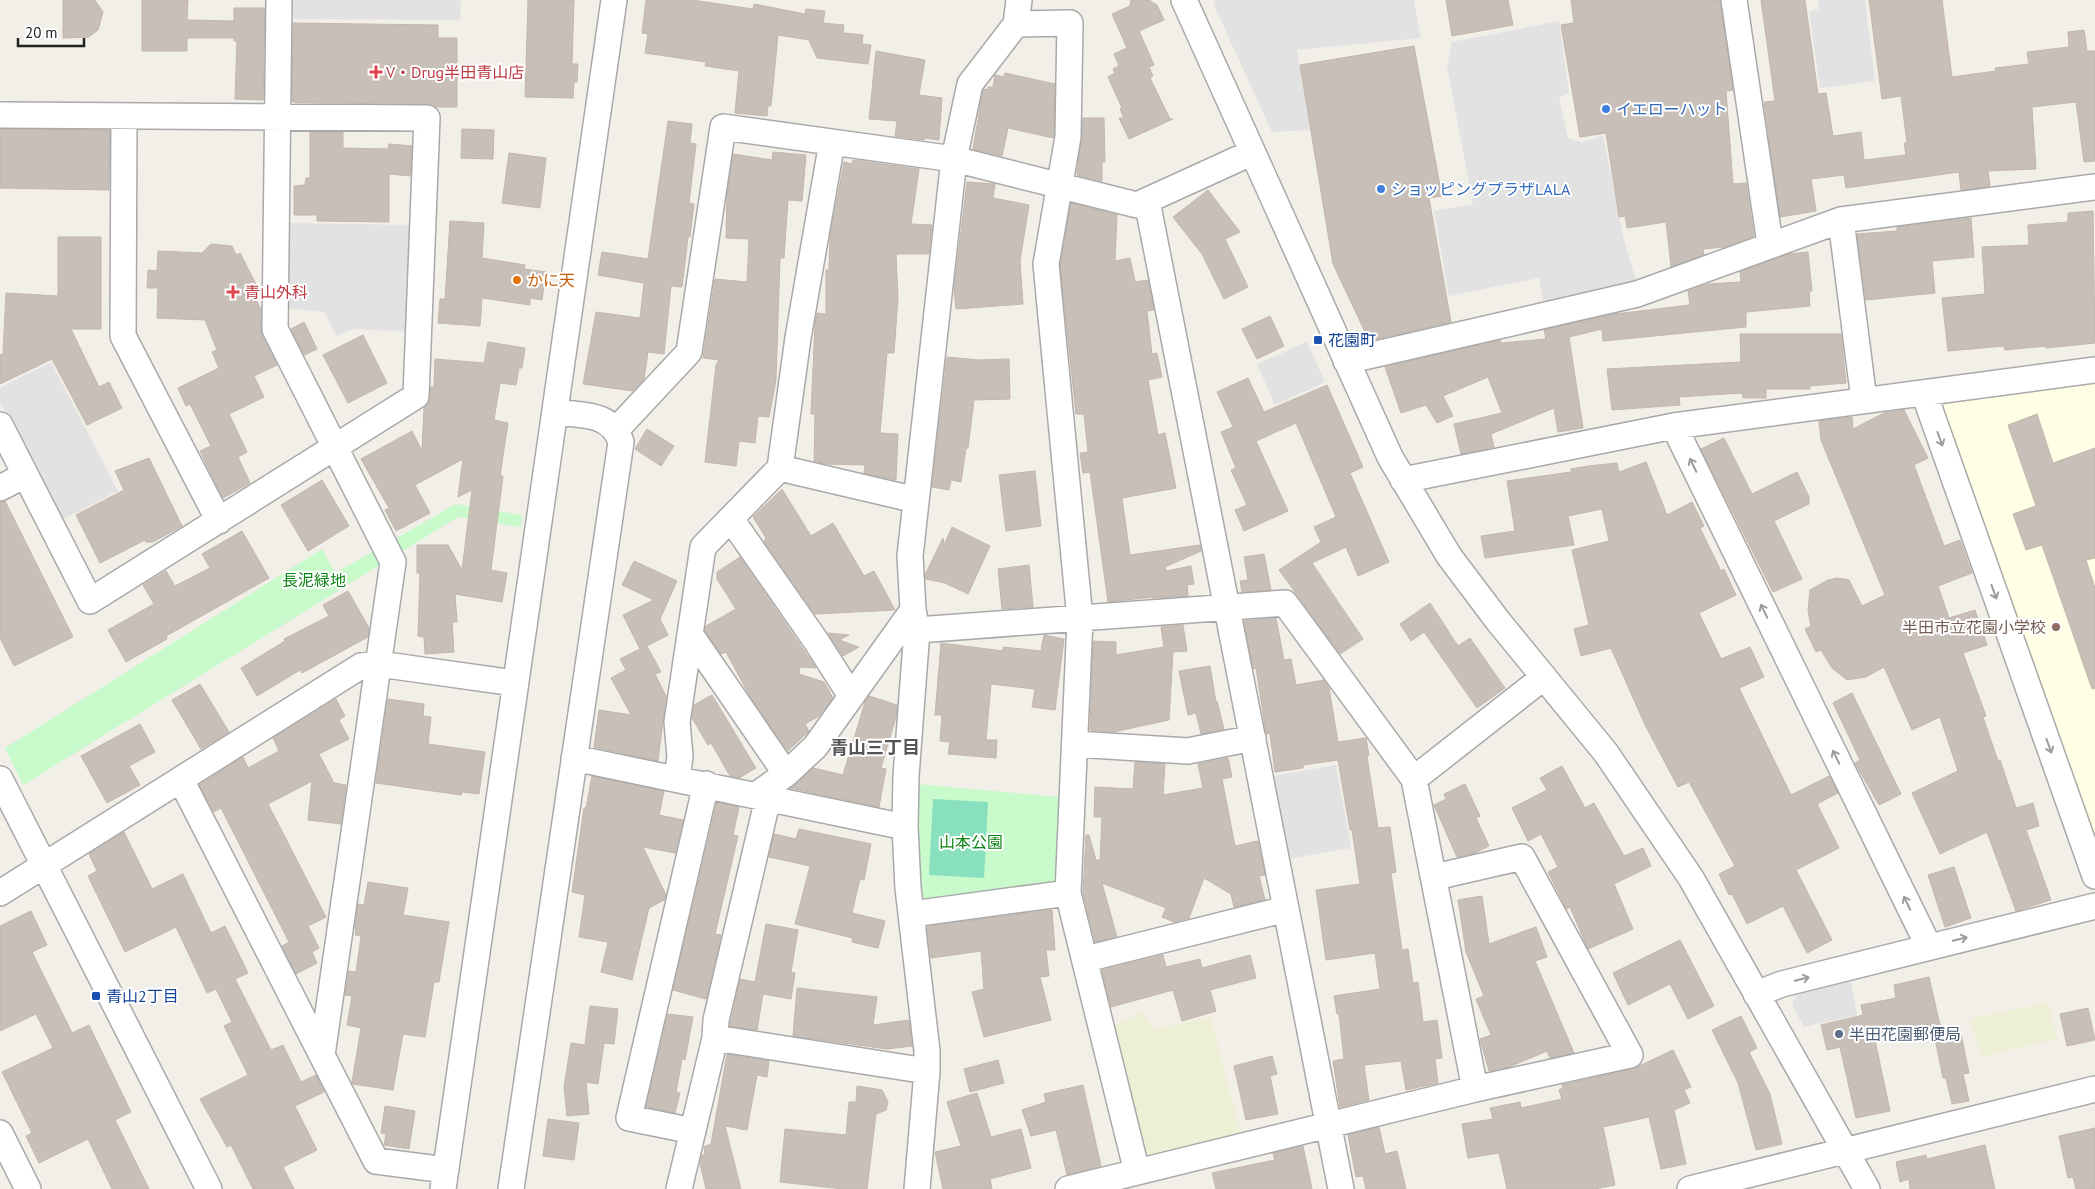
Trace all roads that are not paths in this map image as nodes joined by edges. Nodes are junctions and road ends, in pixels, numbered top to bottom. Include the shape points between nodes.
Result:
1 (279, 0) edge
2 (614, 0) edge
3 (1184, 0) edge
4 (1734, 0) edge
5 (1018, 12) edge
6 (0, 115) edge
7 (276, 116) junction
8 (124, 117) junction
9 (832, 142) junction
10 (1251, 153) junction
11 (954, 160) junction
12 (1059, 185) junction
13 (2095, 187) edge
14 (1147, 201) junction
15 (1842, 220) junction
16 (1770, 244) junction
17 (1346, 361) junction
18 (2095, 370) edge
19 (1924, 393) junction
20 (1864, 400) junction
21 (556, 412) junction
22 (0, 425) edge
23 (1674, 426) junction
24 (617, 429) junction
25 (336, 448) junction
26 (780, 468) junction
27 (25, 475) junction
28 (1404, 480) junction
29 (0, 488) edge
30 (916, 500) junction
31 (731, 518) junction
32 (219, 521) junction
33 (1227, 608) junction
34 (1080, 619) junction
35 (915, 620) junction
36 (690, 634) junction
37 (379, 664) junction
38 (1544, 678) junction
39 (515, 683) junction
40 (851, 696) junction
41 (1253, 738) junction
42 (1075, 744) junction
43 (574, 758) junction
44 (786, 774) junction
45 (677, 778) junction
46 (0, 779) edge
47 (1414, 779) junction
48 (181, 780) junction
49 (706, 784) junction
50 (762, 797) junction
51 (906, 827) junction
52 (44, 866) junction
53 (2095, 876) edge
54 (1434, 877) junction
55 (0, 893) edge
56 (1068, 894) junction
57 (2095, 906) edge
58 (1286, 909) junction
59 (912, 914) junction
60 (1929, 947) junction
61 (1086, 959) junction
62 (1756, 994) junction
63 (715, 1038) junction
64 (322, 1055) junction
65 (927, 1071) junction
66 (1476, 1089) junction
67 (2095, 1090) edge
68 (1328, 1126) junction
69 (693, 1131) junction
70 (0, 1134) edge
71 (1844, 1152) junction
72 (1137, 1172) junction
73 (445, 1180) edge
74 (28, 1189) edge
75 (209, 1189) edge
76 (511, 1189) edge
77 (679, 1189) edge
78 (917, 1189) edge
79 (1068, 1189) edge
80 (1341, 1189) edge
81 (1690, 1189) edge
82 (1867, 1189) edge

1 - 7 street
2 - 21 street
3 - 10 street
4 - 16 street
5 - 11 street via 970,84
5 - 12 street via 1070,23 1068,137
6 - 8 street
7 - 8 street
7 - 25 street via 275,328
7 - 25 street via 427,118 416,396
8 - 32 street via 123,336
9 - 11 street
9 - 24 street via 723,127 689,352
9 - 26 street via 798,338
10 - 14 street
10 - 17 street
11 - 12 street
11 - 30 street
12 - 14 street via 1137,205
12 - 34 street via 1046,264
13 - 15 street
14 - 33 street
15 - 16 street
15 - 20 street
16 - 17 street via 1637,294
17 - 28 street via 1390,457
18 - 19 street
19 - 20 street
19 -> 53 street
20 - 23 street
21 - 24 street via 607,420
21 - 39 street
22 - 27 street
23 - 28 street
60 -> 23 street
24 - 43 street via 621,442
25 - 32 street
25 - 37 street via 393,562
26 - 30 street
26 - 31 street
27 - 29 street
27 - 32 street via 90,601
28 - 38 street via 1449,556
30 - 35 street via 910,556
31 - 36 street via 703,547
31 - 40 street
33 - 34 street
33 - 41 street
33 - 47 street via 1285,603
34 - 35 street
34 - 42 street
35 - 40 street
35 - 51 street
36 - 44 street
36 - 45 street via 677,722 680,757
37 - 39 street
37 - 48 street via 361,666
37 - 64 street
38 - 47 street
38 - 62 street via 1606,753 1651,818 1691,878
39 - 73 street
40 - 44 street via 815,747
41 - 42 street via 1188,751
41 - 58 street
42 - 56 street
43 - 45 street
43 - 76 street
44 - 50 street
45 - 49 street
46 - 52 street
47 - 54 street
48 - 52 street
48 - 64 street
49 - 50 street
49 - 69 street via 630,1118
50 - 51 street
50 - 63 street
51 - 59 street
52 - 55 street
52 - 75 street
54 - 66 street
54 - 66 street via 1522,858 1630,1054
56 - 59 street
56 - 61 street
60 -> 57 street
58 - 61 street
58 - 68 street
59 - 65 street
62 -> 60 street via 1782,984
61 - 72 street
62 - 71 street
63 - 65 street
63 - 69 street
64 - 73 street via 376,1161
65 - 78 street
66 - 68 street
67 - 71 street
68 - 72 street
68 - 80 street
69 - 77 street
70 - 74 street
71 - 81 street
71 - 82 street
72 - 79 street

